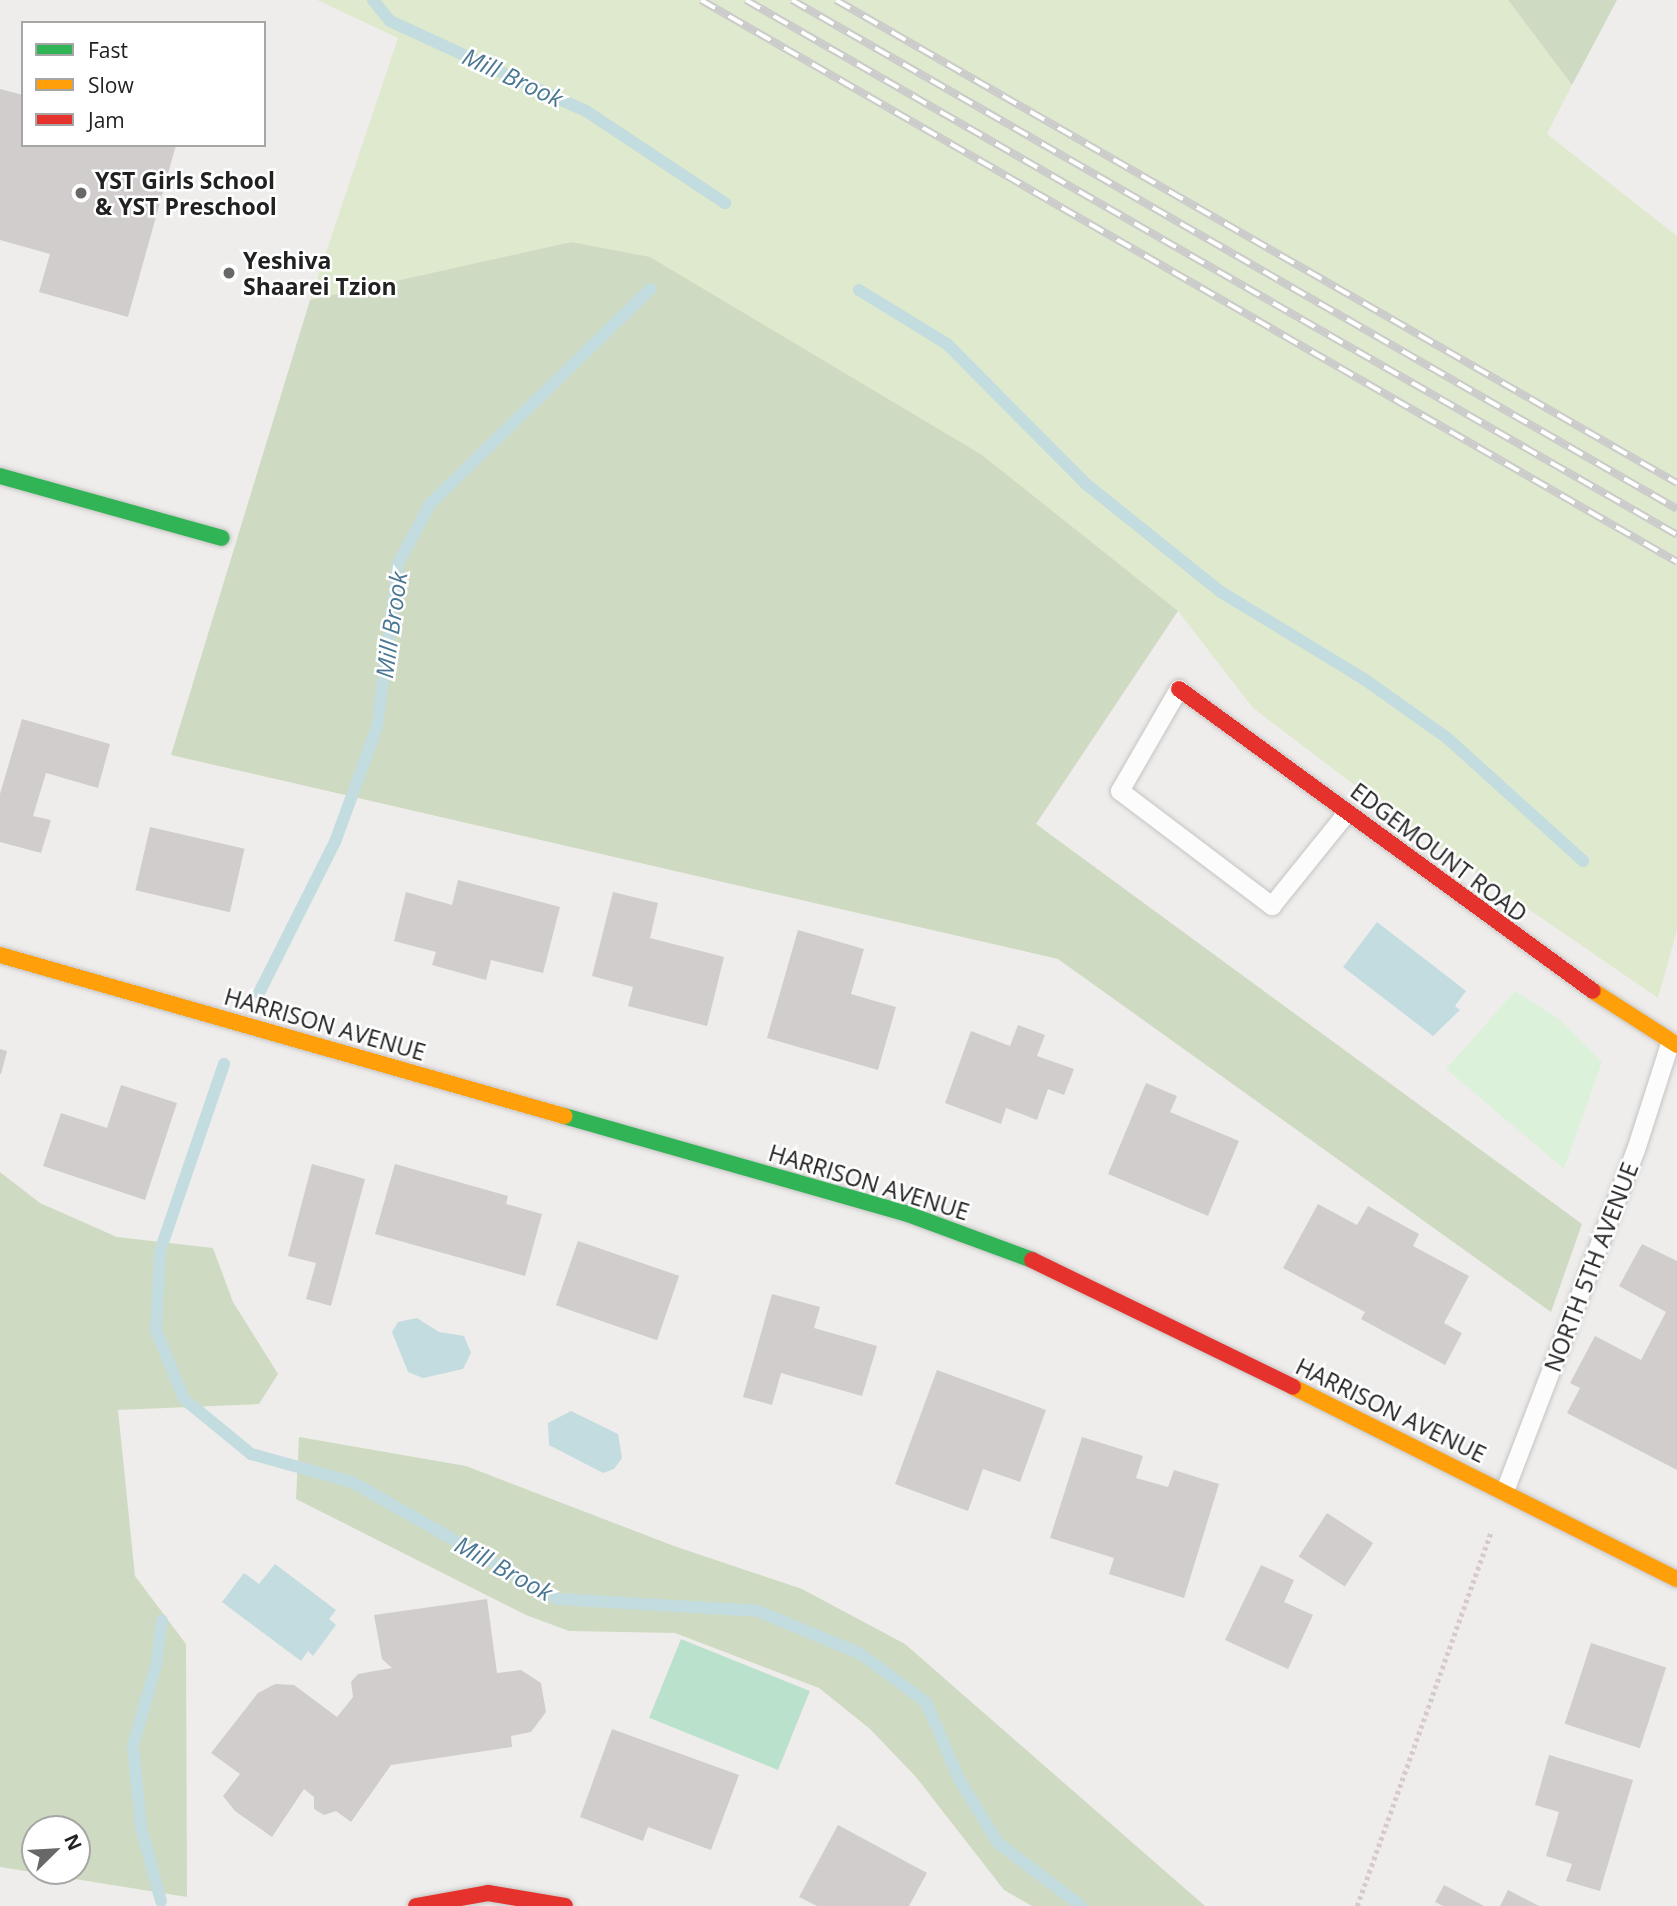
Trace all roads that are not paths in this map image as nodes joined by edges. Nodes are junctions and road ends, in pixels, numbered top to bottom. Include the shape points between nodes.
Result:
1 (0, 476) edge
2 (222, 538) dead end
3 (1179, 689) joint
4 (1347, 813) junction
5 (0, 955) edge
6 (1674, 1043) edge
7 (1505, 1491) junction
8 (1677, 1579) edge
9 (415, 1906) edge
10 (565, 1906) edge

1 - 2 street
3 - 4 street, EDGEMOUNT ROAD
3 - 4 lane via 1121,791 1272,906
4 - 6 street, EDGEMOUNT ROAD via 1559,970
5 - 7 street, HARRISON AVENUE via 905,1213 1061,1271
6 - 7 lane, NORTH 5TH AVENUE
7 - 8 street, HARRISON AVENUE
9 - 10 street via 488,1893

